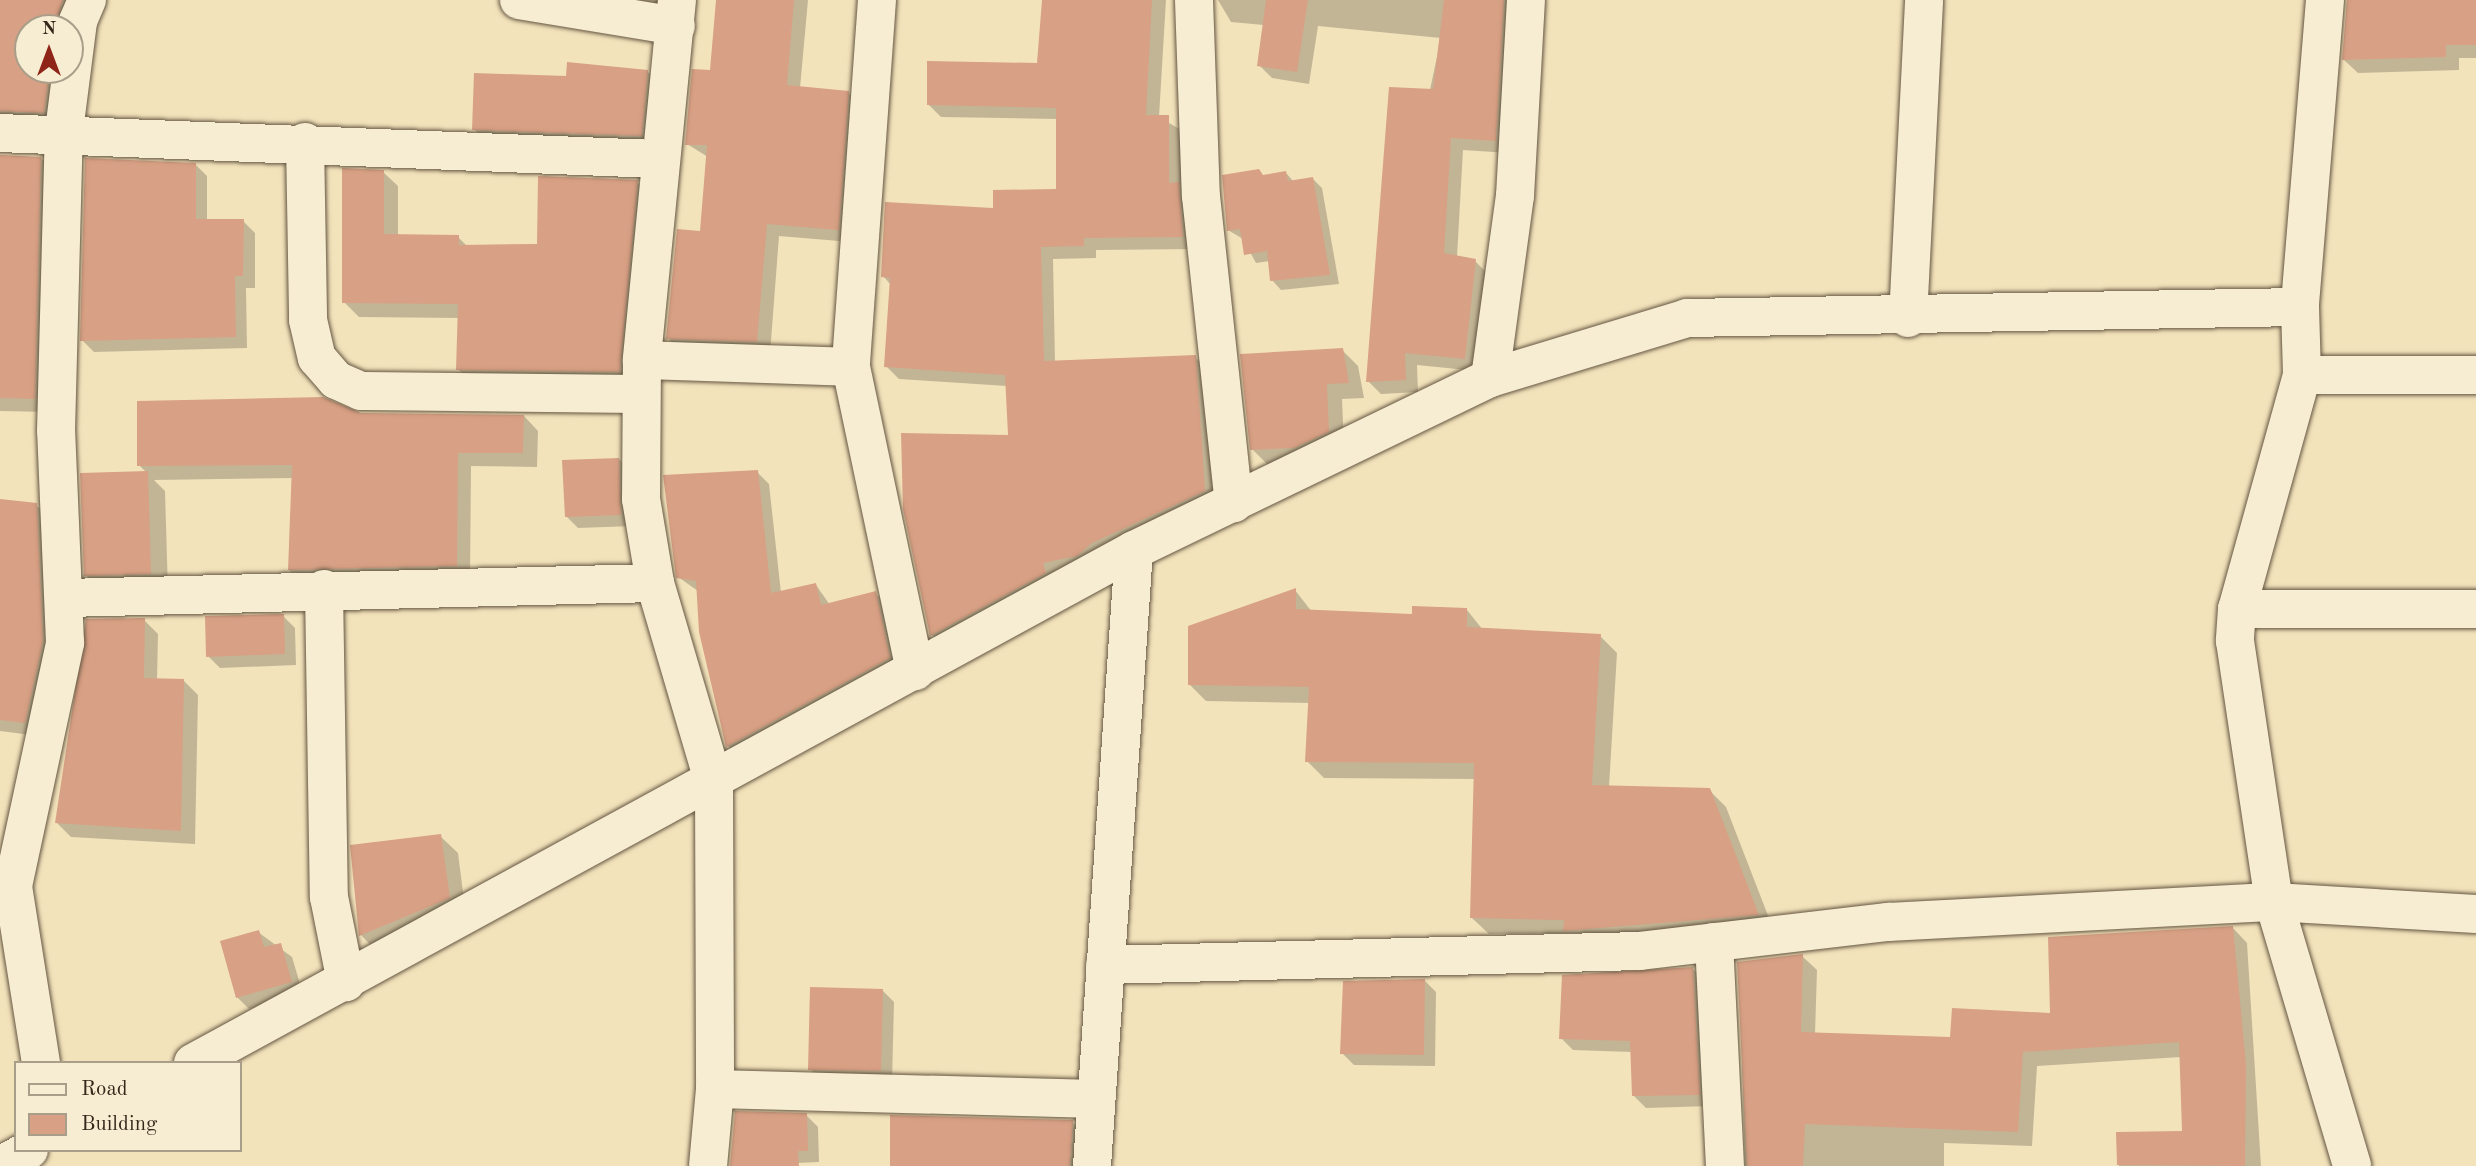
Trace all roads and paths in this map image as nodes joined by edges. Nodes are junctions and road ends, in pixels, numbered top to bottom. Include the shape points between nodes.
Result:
1 (87, 0) edge
2 (519, 0) edge
3 (877, 0) edge
4 (1194, 0) edge
5 (1526, 0) edge
6 (1924, 0) edge
7 (2325, 0) edge
8 (676, 13) edge
9 (64, 131) junction
10 (0, 133) edge
11 (305, 142) junction
12 (657, 159) junction
13 (2300, 307) junction
14 (1908, 318) junction
15 (851, 367) junction
16 (2302, 375) junction
17 (2476, 375) edge
18 (642, 377) junction
19 (1490, 377) junction
20 (1234, 503) junction
21 (1134, 550) junction
22 (655, 583) junction
23 (324, 589) junction
24 (66, 598) junction
25 (2237, 609) junction
26 (2476, 609) edge
27 (915, 671) junction
28 (715, 783) junction
29 (2274, 902) junction
30 (2476, 914) edge
31 (1714, 942) junction
32 (1105, 965) junction
33 (346, 982) junction
34 (41, 1061) edge
35 (197, 1061) edge
36 (715, 1089) junction
37 (1097, 1099) junction
38 (25, 1152) edge
39 (0, 1166) edge
40 (708, 1166) edge
41 (1092, 1166) edge
42 (1725, 1166) edge
43 (2352, 1166) edge

1 - 9 street via 78,21
2 - 8 street
3 - 15 street
4 - 20 street via 1201,196
5 - 19 street via 1515,196
6 - 14 street
7 - 13 street
8 - 12 street
9 - 10 street
9 - 11 street
9 - 24 street via 57,431
11 - 12 street
11 - 18 street via 308,320 317,358 336,380 361,391
12 - 18 street
13 - 14 street
13 - 16 street
14 - 19 street via 1687,318
15 - 18 street
15 - 27 street
16 - 17 street
16 - 25 street
18 - 22 street via 641,499
19 - 20 street
20 - 21 street
21 - 27 street
21 - 32 street
22 - 23 street
22 - 28 street
23 - 24 street
23 - 33 street via 329,897
24 - 34 street via 55,710 13,886
25 - 26 street
25 - 29 street via 2235,641
27 - 28 street
28 - 33 street
28 - 36 street
29 - 30 street
29 - 31 street via 1888,922
29 - 43 street
31 - 32 street via 1640,951
31 - 42 street
32 - 37 street
33 - 35 street
36 - 37 street
36 - 40 street
37 - 41 street
38 - 39 street

